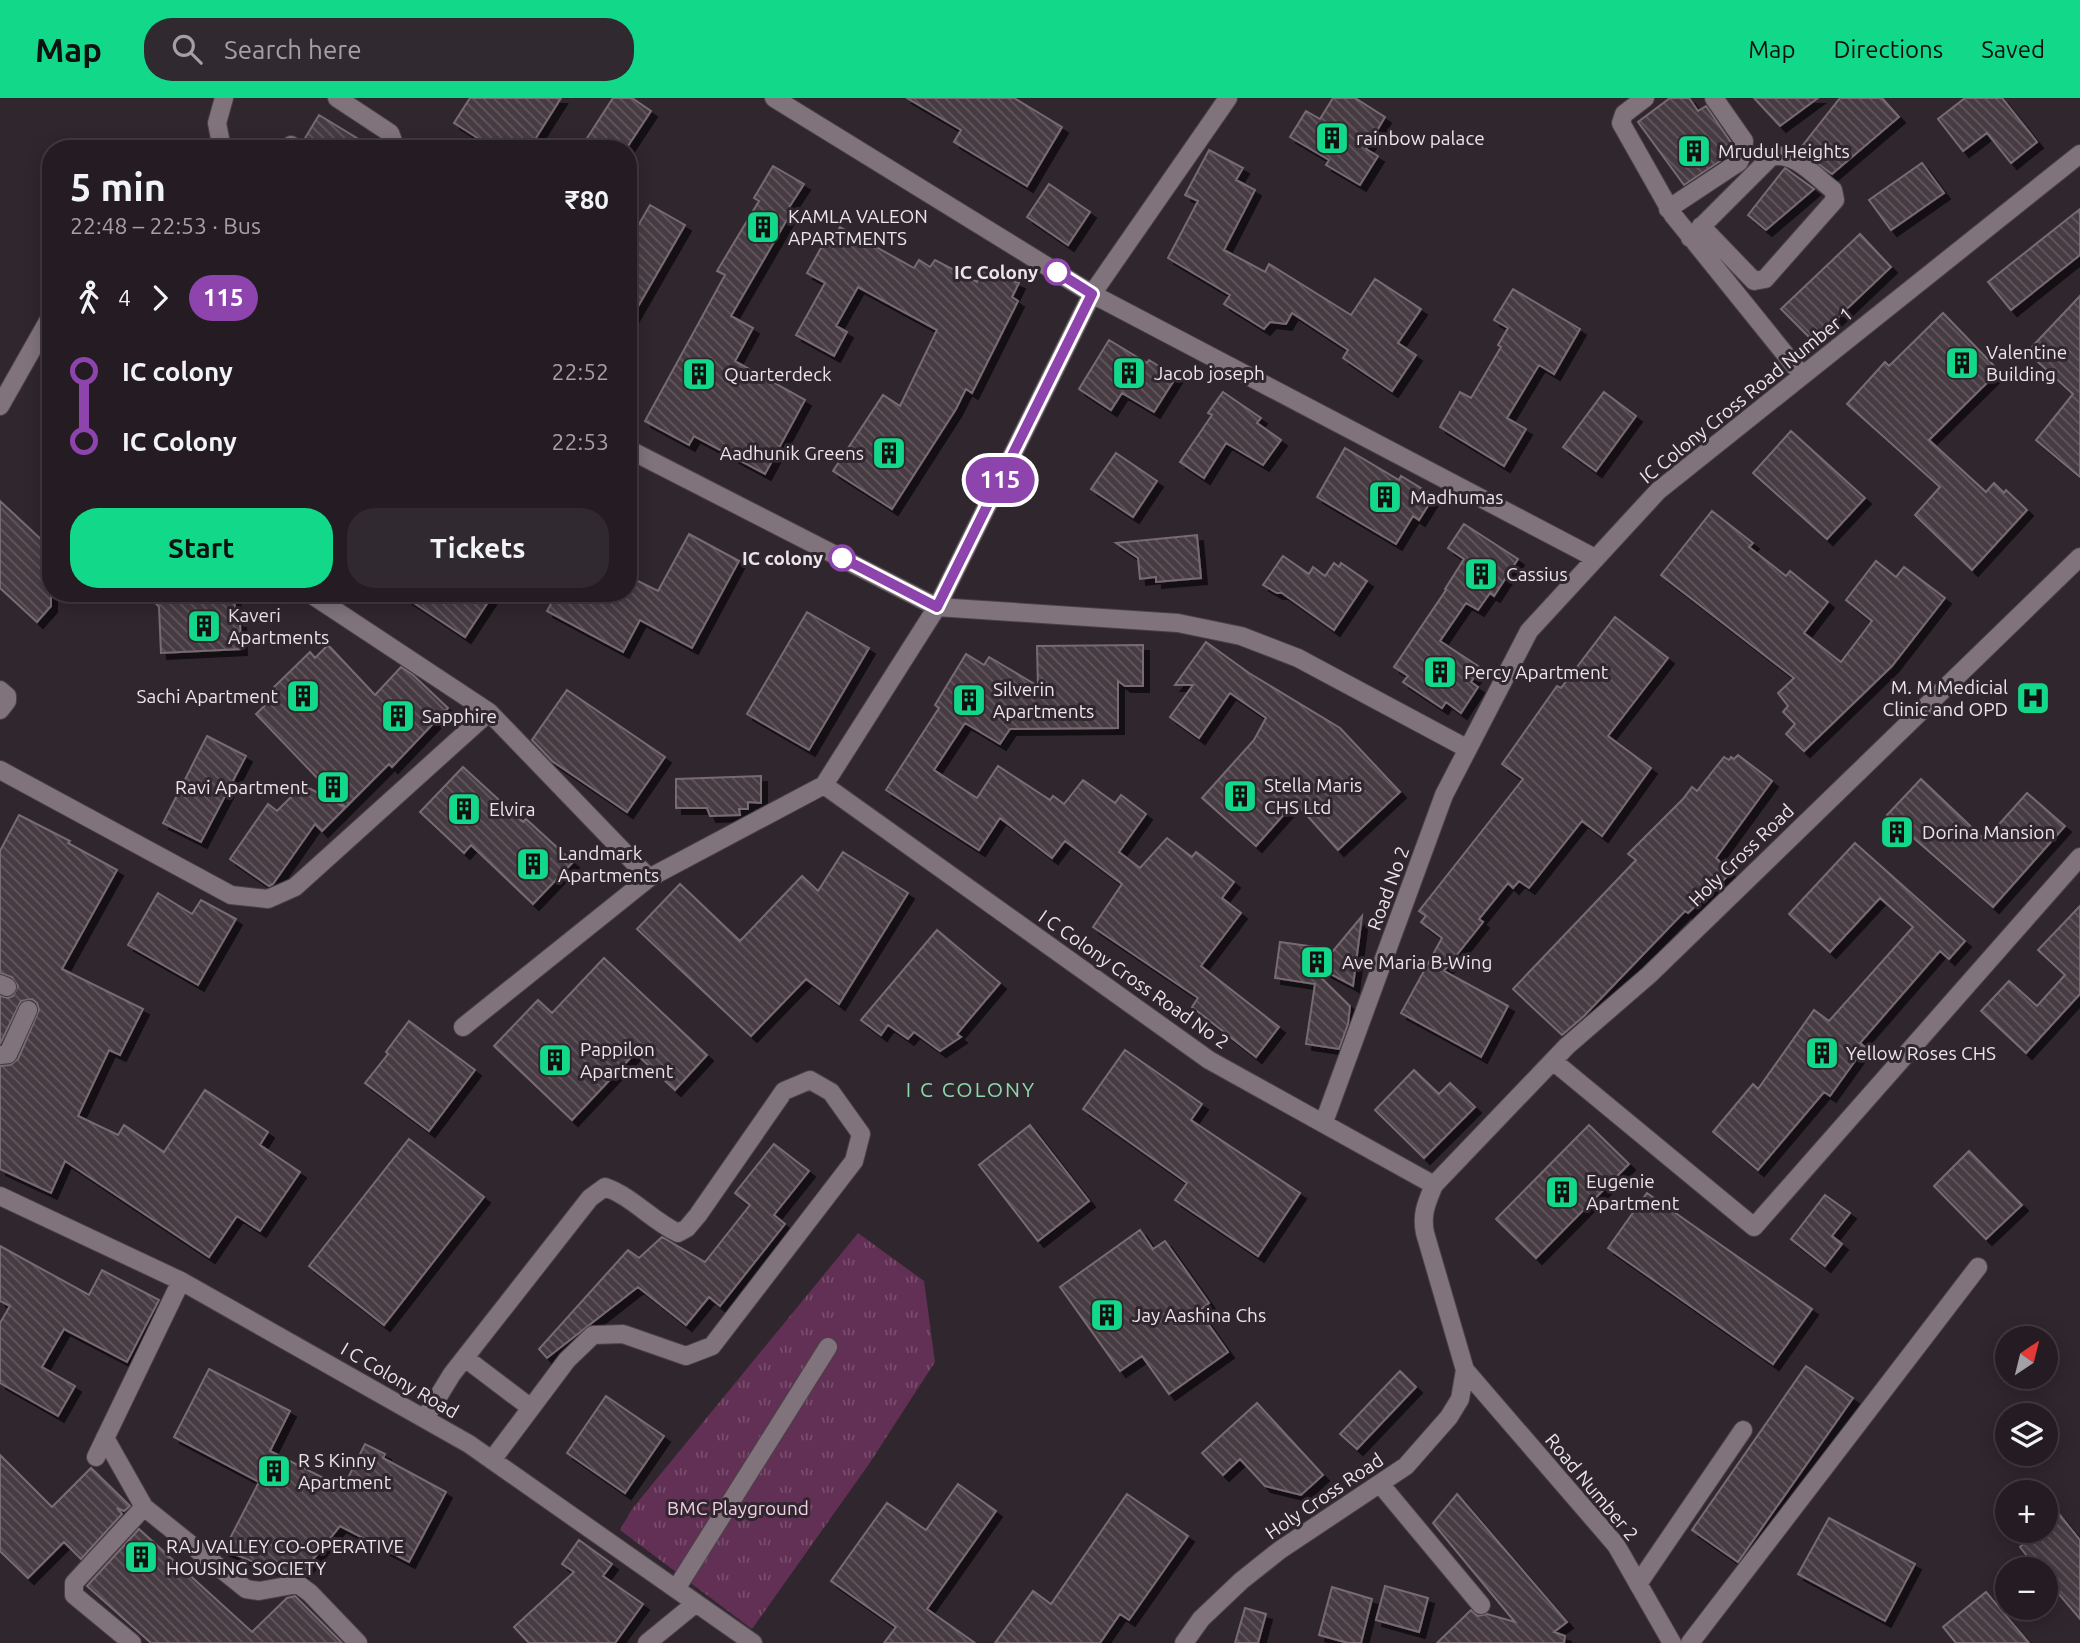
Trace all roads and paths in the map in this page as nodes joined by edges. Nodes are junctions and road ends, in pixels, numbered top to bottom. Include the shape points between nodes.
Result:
1 (224, 98) edge
2 (775, 98) edge
3 (1228, 98) edge
4 (1646, 98) edge
5 (1714, 98) edge
6 (337, 99) edge
7 (220, 140) edge
8 (393, 140) edge
9 (2080, 154) edge
10 (1668, 209) junction
11 (1696, 232) junction
12 (1092, 294) junction
13 (42, 332) edge
14 (1802, 375) junction
15 (0, 406) edge
16 (637, 454) edge
17 (2080, 557) edge
18 (1595, 558) junction
19 (323, 602) edge
20 (937, 607) junction
21 (0, 690) edge
22 (0, 710) edge
23 (489, 712) junction
24 (1468, 749) junction
25 (0, 770) edge
26 (824, 785) junction
27 (2080, 857) edge
28 (649, 878) junction
29 (28, 1010) dead end
30 (463, 1027) dead end
31 (0, 1055) edge
32 (1553, 1061) junction
33 (1324, 1122) junction
34 (1434, 1185) junction
35 (0, 1196) edge
36 (1978, 1268) dead end
37 (181, 1281) junction
38 (828, 1348) dead end
39 (465, 1358) junction
40 (1465, 1370) junction
41 (531, 1408) junction
42 (425, 1418) junction
43 (1743, 1430) dead end
44 (105, 1438) junction
45 (96, 1457) dead end
46 (492, 1460) junction
47 (1381, 1485) junction
48 (144, 1507) junction
49 (1638, 1584) junction
50 (676, 1589) junction
51 (696, 1603) junction
52 (1481, 1605) dead end
53 (132, 1643) edge
54 (358, 1643) edge
55 (646, 1643) edge
56 (753, 1643) edge
57 (1184, 1643) edge
58 (1672, 1643) edge
59 (1690, 1643) edge

1 - 7 street via 217,123
2 - 12 street
3 - 12 street
4 - 10 street via 1624,114 1621,124
5 - 10 street via 1744,141 1739,162
6 - 8 street via 390,133
9 - 14 street, IC Colony Cross Road Number 1
10 - 11 street
11 - 11 street via 1779,154 1790,157 1833,190 1835,200 1765,279 1754,281
11 - 14 street
12 - 18 street
12 - 20 street
13 - 15 street
14 - 18 street, IC Colony Cross Road Number 1 via 1658,491
16 - 20 street
17 - 32 street, Holy Cross Road via 1649,975
18 - 24 street, IC Colony Cross Road Number 1 via 1529,631
19 - 23 street
20 - 24 street via 1178,622 1241,636 1298,657
20 - 26 street
21 - 22 street via 7,696
23 - 25 street via 295,887 268,898 231,895
23 - 28 street
24 - 33 street, Road No 2 via 1444,795
26 - 28 street
26 - 33 street, I C Colony Cross Road No 2 via 1209,1060
27 - 32 street via 1755,1227
28 - 30 street
29 - 31 street via 8,1054
32 - 34 street, Holy Cross Road
33 - 34 street, I C Colony Cross Road No 2
34 - 40 street via 1424,1209 1425,1233
35 - 37 street, I C Colony Road
36 - 59 street
37 - 42 street, I C Colony Road
37 - 44 street
38 - 50 street
39 - 41 street
39 - 41 street via 590,1198 605,1187 624,1194 678,1233 698,1215 784,1091 810,1080 831,1092 861,1134 854,1161 712,1346 687,1356 623,1334 593,1335 567,1360
39 - 42 street
40 - 47 street, Holy Cross Road via 1460,1399 1449,1417 1406,1466
40 - 49 street, Road Number 2 via 1616,1545
41 - 46 street
42 - 46 street, I C Colony Road
43 - 49 street
44 - 45 street
44 - 48 street
46 - 50 street, I C Colony Road
47 - 52 street
47 - 57 street, Holy Cross Road via 1280,1550 1241,1581 1201,1619
48 - 53 street via 74,1583 74,1595
48 - 54 street via 246,1589 298,1584
49 - 58 street, Road Number 2
50 - 51 street, I C Colony Road
51 - 55 street
51 - 56 street, I C Colony Road

